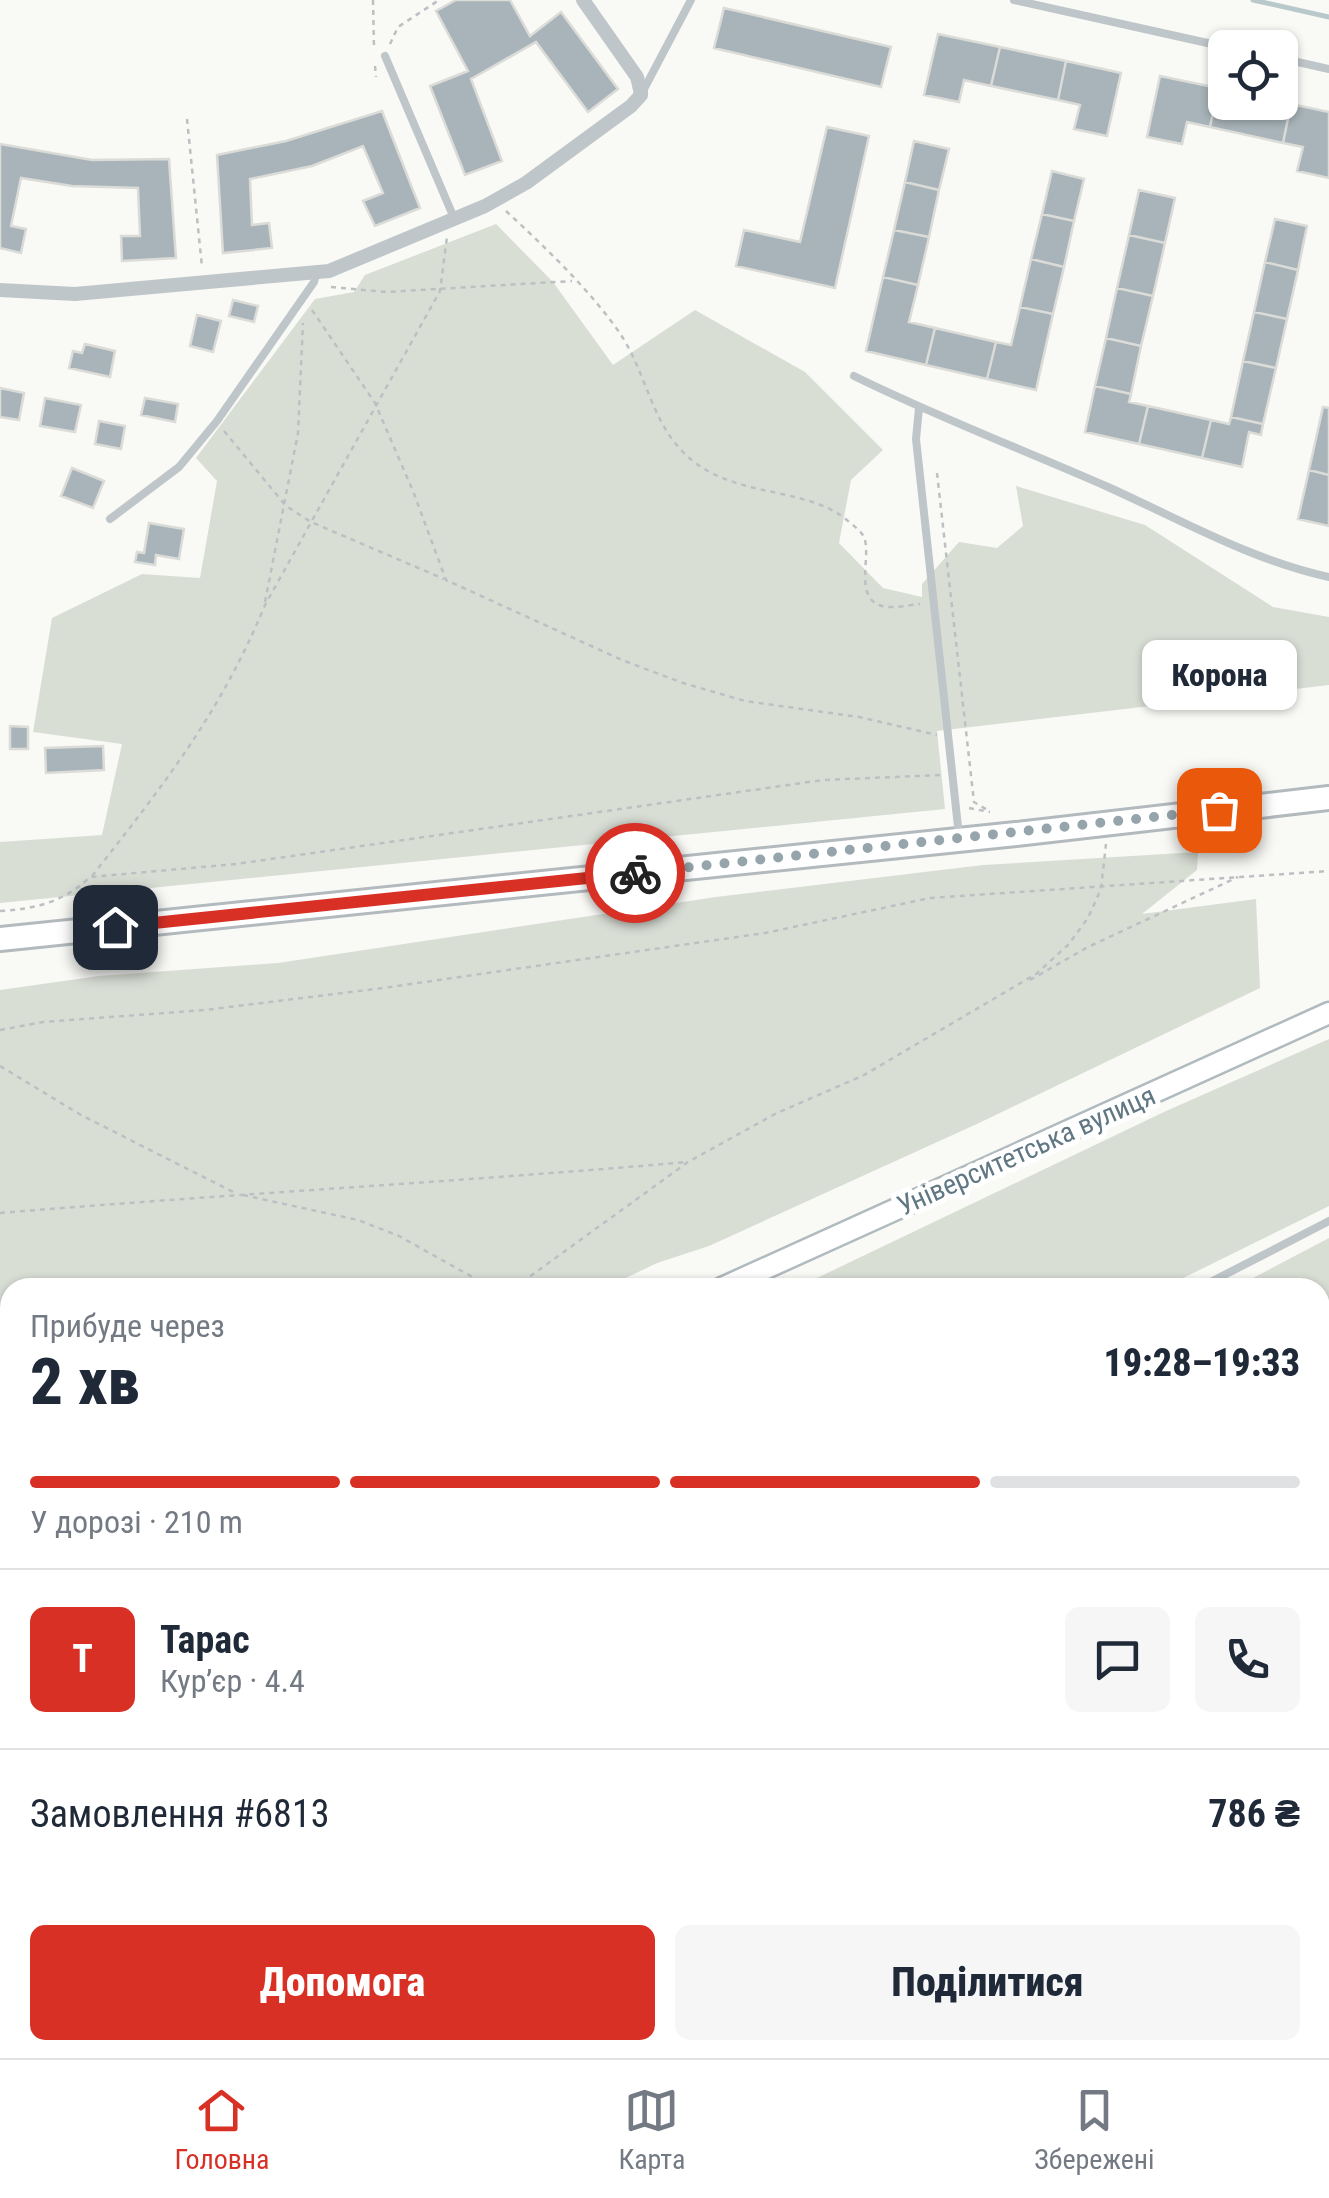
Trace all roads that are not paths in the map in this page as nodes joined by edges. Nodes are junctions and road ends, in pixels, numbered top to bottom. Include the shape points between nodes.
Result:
1 (583, 0) edge
2 (691, 0) edge
3 (1014, 0) edge
4 (1208, 43) edge
5 (385, 56) road end
6 (1298, 62) edge
7 (1329, 69) edge
8 (641, 95) junction
9 (451, 220) junction
10 (315, 278) junction
11 (0, 290) edge
12 (854, 376) dead end
13 (919, 408) junction
14 (110, 519) dead end
15 (1329, 577) edge
16 (1329, 798) edge
17 (959, 840) junction
18 (0, 939) edge
19 (1329, 1013) edge
20 (1329, 1221) edge
21 (744, 1278) edge
22 (1218, 1278) edge

1 - 8 street via 637,77
2 - 8 lane
3 - 4 lane
5 - 9 lane
6 - 7 lane
8 - 9 street via 559,162
9 - 10 street
10 - 11 street via 75,294
10 - 14 lane via 179,466
12 - 13 lane
13 - 15 lane via 1281,566
13 - 17 lane via 916,439
16 - 17 main road
17 - 18 main road
19 - 21 main road, Університетська вулиця
20 - 22 lane

